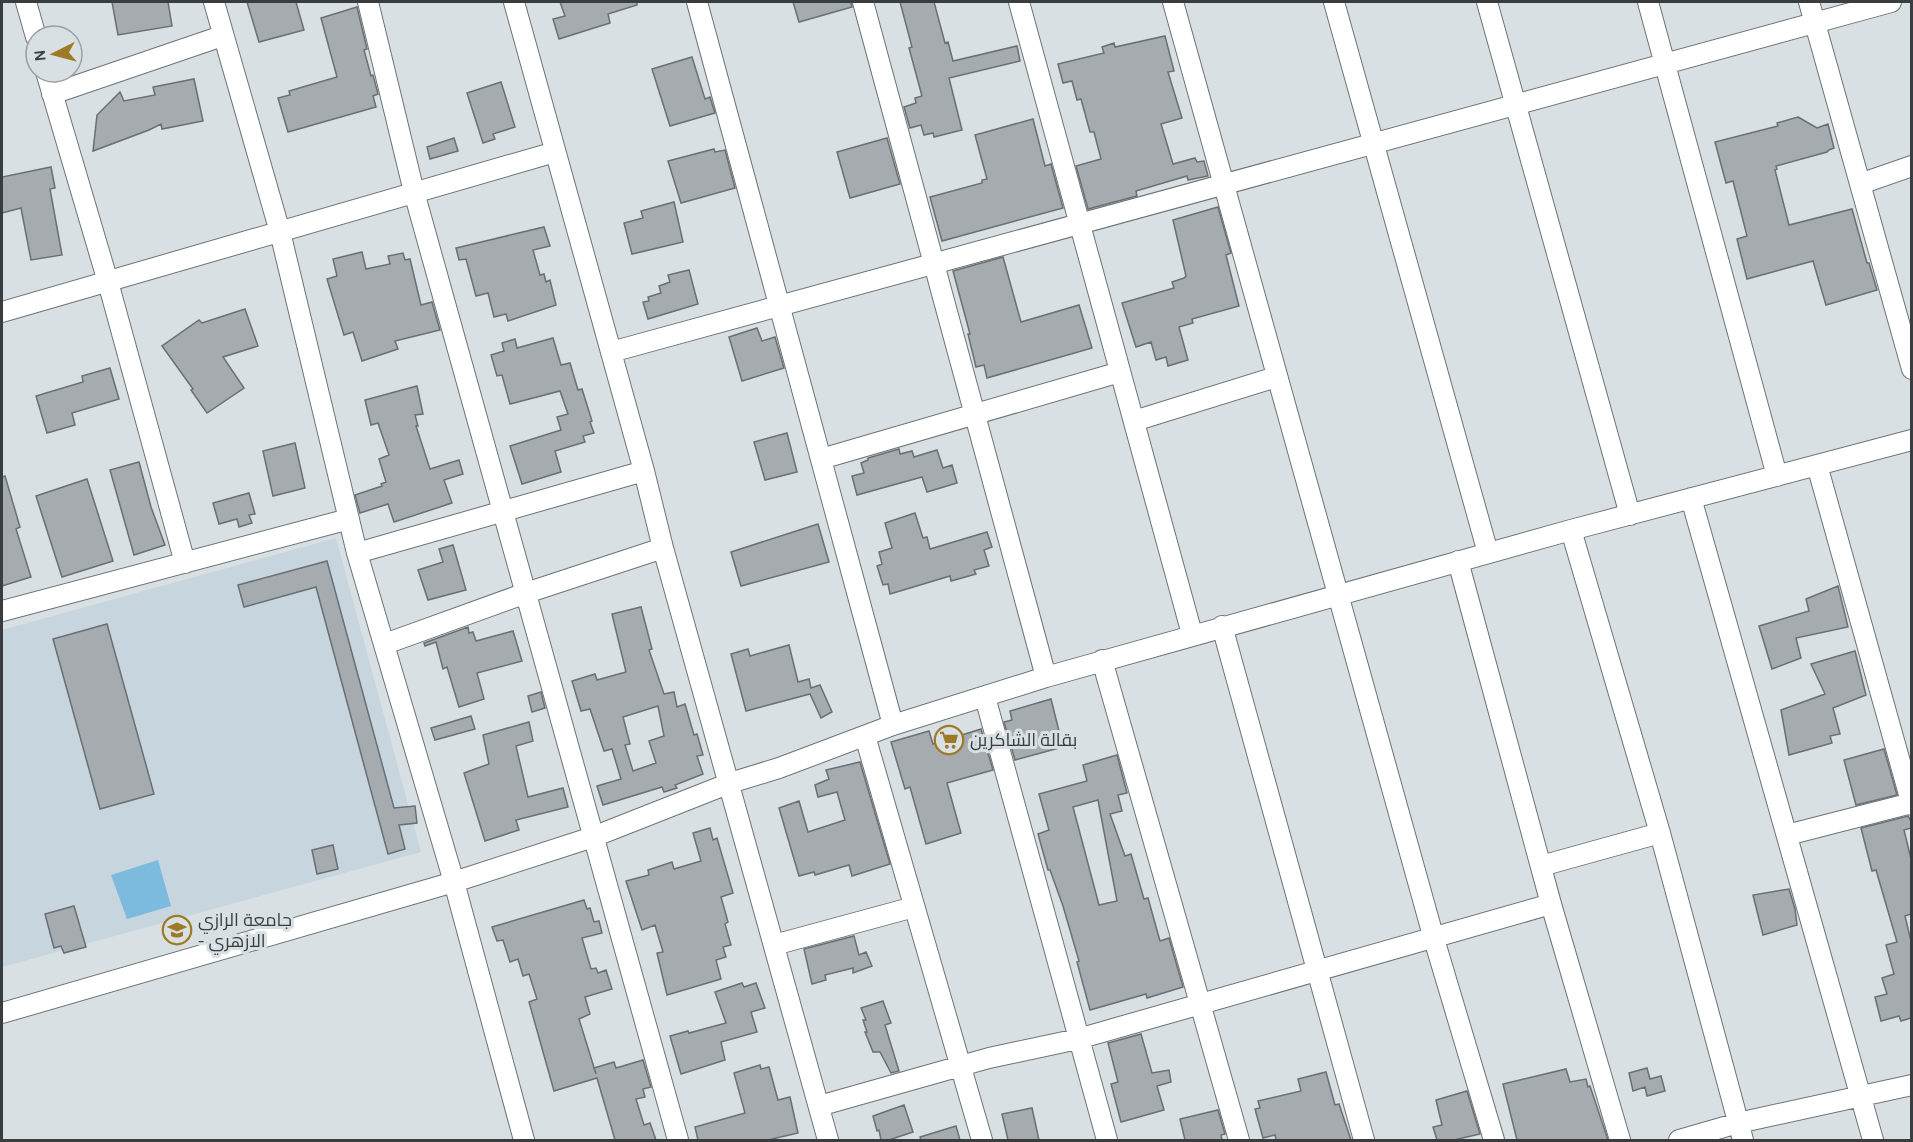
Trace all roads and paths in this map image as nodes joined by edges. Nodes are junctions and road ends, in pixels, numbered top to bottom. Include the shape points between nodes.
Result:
1 (26, 2) edge
2 (214, 2) edge
3 (368, 2) edge
4 (514, 2) edge
5 (697, 2) edge
6 (863, 2) edge
7 (1019, 2) edge
8 (1173, 2) edge
9 (1334, 2) edge
10 (1487, 2) edge
11 (1648, 2) edge
12 (1809, 2) edge
13 (1891, 2) edge
14 (1815, 22) junction
15 (32, 24) edge
16 (222, 36) junction
17 (1665, 64) junction
18 (49, 84) edge
19 (52, 94) junction
20 (1516, 104) junction
21 (1374, 143) junction
22 (555, 152) junction
23 (1911, 166) edge
24 (1860, 184) junction
25 (1222, 185) junction
26 (414, 192) junction
27 (1080, 224) junction
28 (280, 232) junction
29 (934, 264) junction
30 (108, 282) junction
31 (779, 306) junction
32 (2, 312) edge
33 (611, 352) junction
34 (1911, 369) edge
35 (1120, 372) junction
36 (1276, 377) junction
37 (975, 415) junction
38 (1134, 421) junction
39 (1911, 440) edge
40 (821, 459) junction
41 (1816, 465) junction
42 (644, 471) junction
43 (1777, 476) junction
44 (1691, 498) junction
45 (505, 512) junction
46 (1629, 515) junction
47 (349, 519) junction
48 (1571, 530) junction
49 (663, 548) junction
50 (357, 553) junction
51 (1488, 553) junction
52 (1458, 561) junction
53 (185, 563) junction
54 (526, 593) junction
55 (1338, 595) junction
56 (2, 611) edge
57 (1222, 626) junction
58 (1192, 634) junction
59 (386, 644) junction
60 (1102, 660) junction
61 (1046, 677) junction
62 (985, 697) junction
63 (892, 725) junction
64 (865, 736) junction
65 (730, 783) junction
66 (1911, 804) edge
67 (1660, 833) junction
68 (1787, 835) junction
69 (592, 837) junction
70 (1541, 866) junction
71 (454, 882) junction
72 (1551, 904) junction
73 (914, 907) junction
74 (1434, 939) junction
75 (774, 945) junction
76 (1318, 972) junction
77 (1199, 1005) junction
78 (2, 1013) edge
79 (1078, 1039) junction
80 (961, 1065) junction
81 (1911, 1085) edge
82 (1861, 1095) junction
83 (819, 1106) junction
84 (1741, 1132) edge
85 (524, 1140) edge
86 (678, 1140) edge
87 (828, 1140) edge
88 (982, 1140) edge
89 (1107, 1140) edge
90 (1239, 1140) edge
91 (1364, 1140) edge
92 (1494, 1140) edge
93 (1620, 1140) edge
94 (1679, 1140) edge
95 (1873, 1140) edge

1 - 15 street
2 - 16 street
3 - 26 street
4 - 22 street
5 - 31 street
6 - 29 street
7 - 27 street
8 - 25 street
9 - 21 street
10 - 20 street
11 - 17 street
12 - 14 street
13 - 14 street
14 - 17 street
14 - 24 street
16 - 19 street
16 - 28 street
17 - 20 street
17 - 43 street
18 - 19 street
19 - 30 street
20 - 21 street
20 - 46 street
21 - 25 street
21 - 51 street
22 - 26 street
22 - 33 street
23 - 24 street
24 - 34 street
25 - 27 street
25 - 36 street
26 - 28 street
26 - 45 street
27 - 29 street
27 - 35 street
28 - 30 street
28 - 47 street
29 - 31 street
29 - 37 street
30 - 32 street
30 - 53 street
31 - 33 street
31 - 40 street
33 - 42 street
35 - 37 street
35 - 38 street
36 - 38 street
36 - 55 street
37 - 40 street
37 - 61 street
38 - 58 street
39 - 41 street
40 - 63 street
41 - 43 street
41 - 66 street
42 - 45 street
42 - 49 street
43 - 44 street
44 - 46 street
44 - 68 street
45 - 50 street
45 - 54 street
46 - 48 street
47 - 50 street
47 - 53 street
48 - 51 street
48 - 67 street
49 - 54 street
49 - 65 street
50 - 59 street
51 - 52 street
52 - 55 street
52 - 70 street
53 - 56 street
54 - 59 street
54 - 69 street
55 - 57 street
55 - 74 street
57 - 58 street
57 - 76 street
58 - 60 street
59 - 71 street
60 - 61 street
60 - 77 street
61 - 62 street
62 - 63 street
62 - 79 street
63 - 64 street
64 - 65 street
64 - 73 street
65 - 69 street
65 - 75 street
66 - 68 street
67 - 70 street
67 - 84 street
68 - 82 street
69 - 71 street
69 - 86 street
70 - 72 street
71 - 78 street
71 - 85 street
72 - 74 street
72 - 93 street
73 - 75 street
73 - 80 street
74 - 76 street
74 - 92 street
75 - 83 street
76 - 77 street
76 - 91 street
77 - 79 street
77 - 90 street
79 - 80 street
79 - 89 street
80 - 83 street
80 - 88 street
81 - 82 street
82 - 84 street
82 - 95 street
83 - 87 street
84 - 94 street

